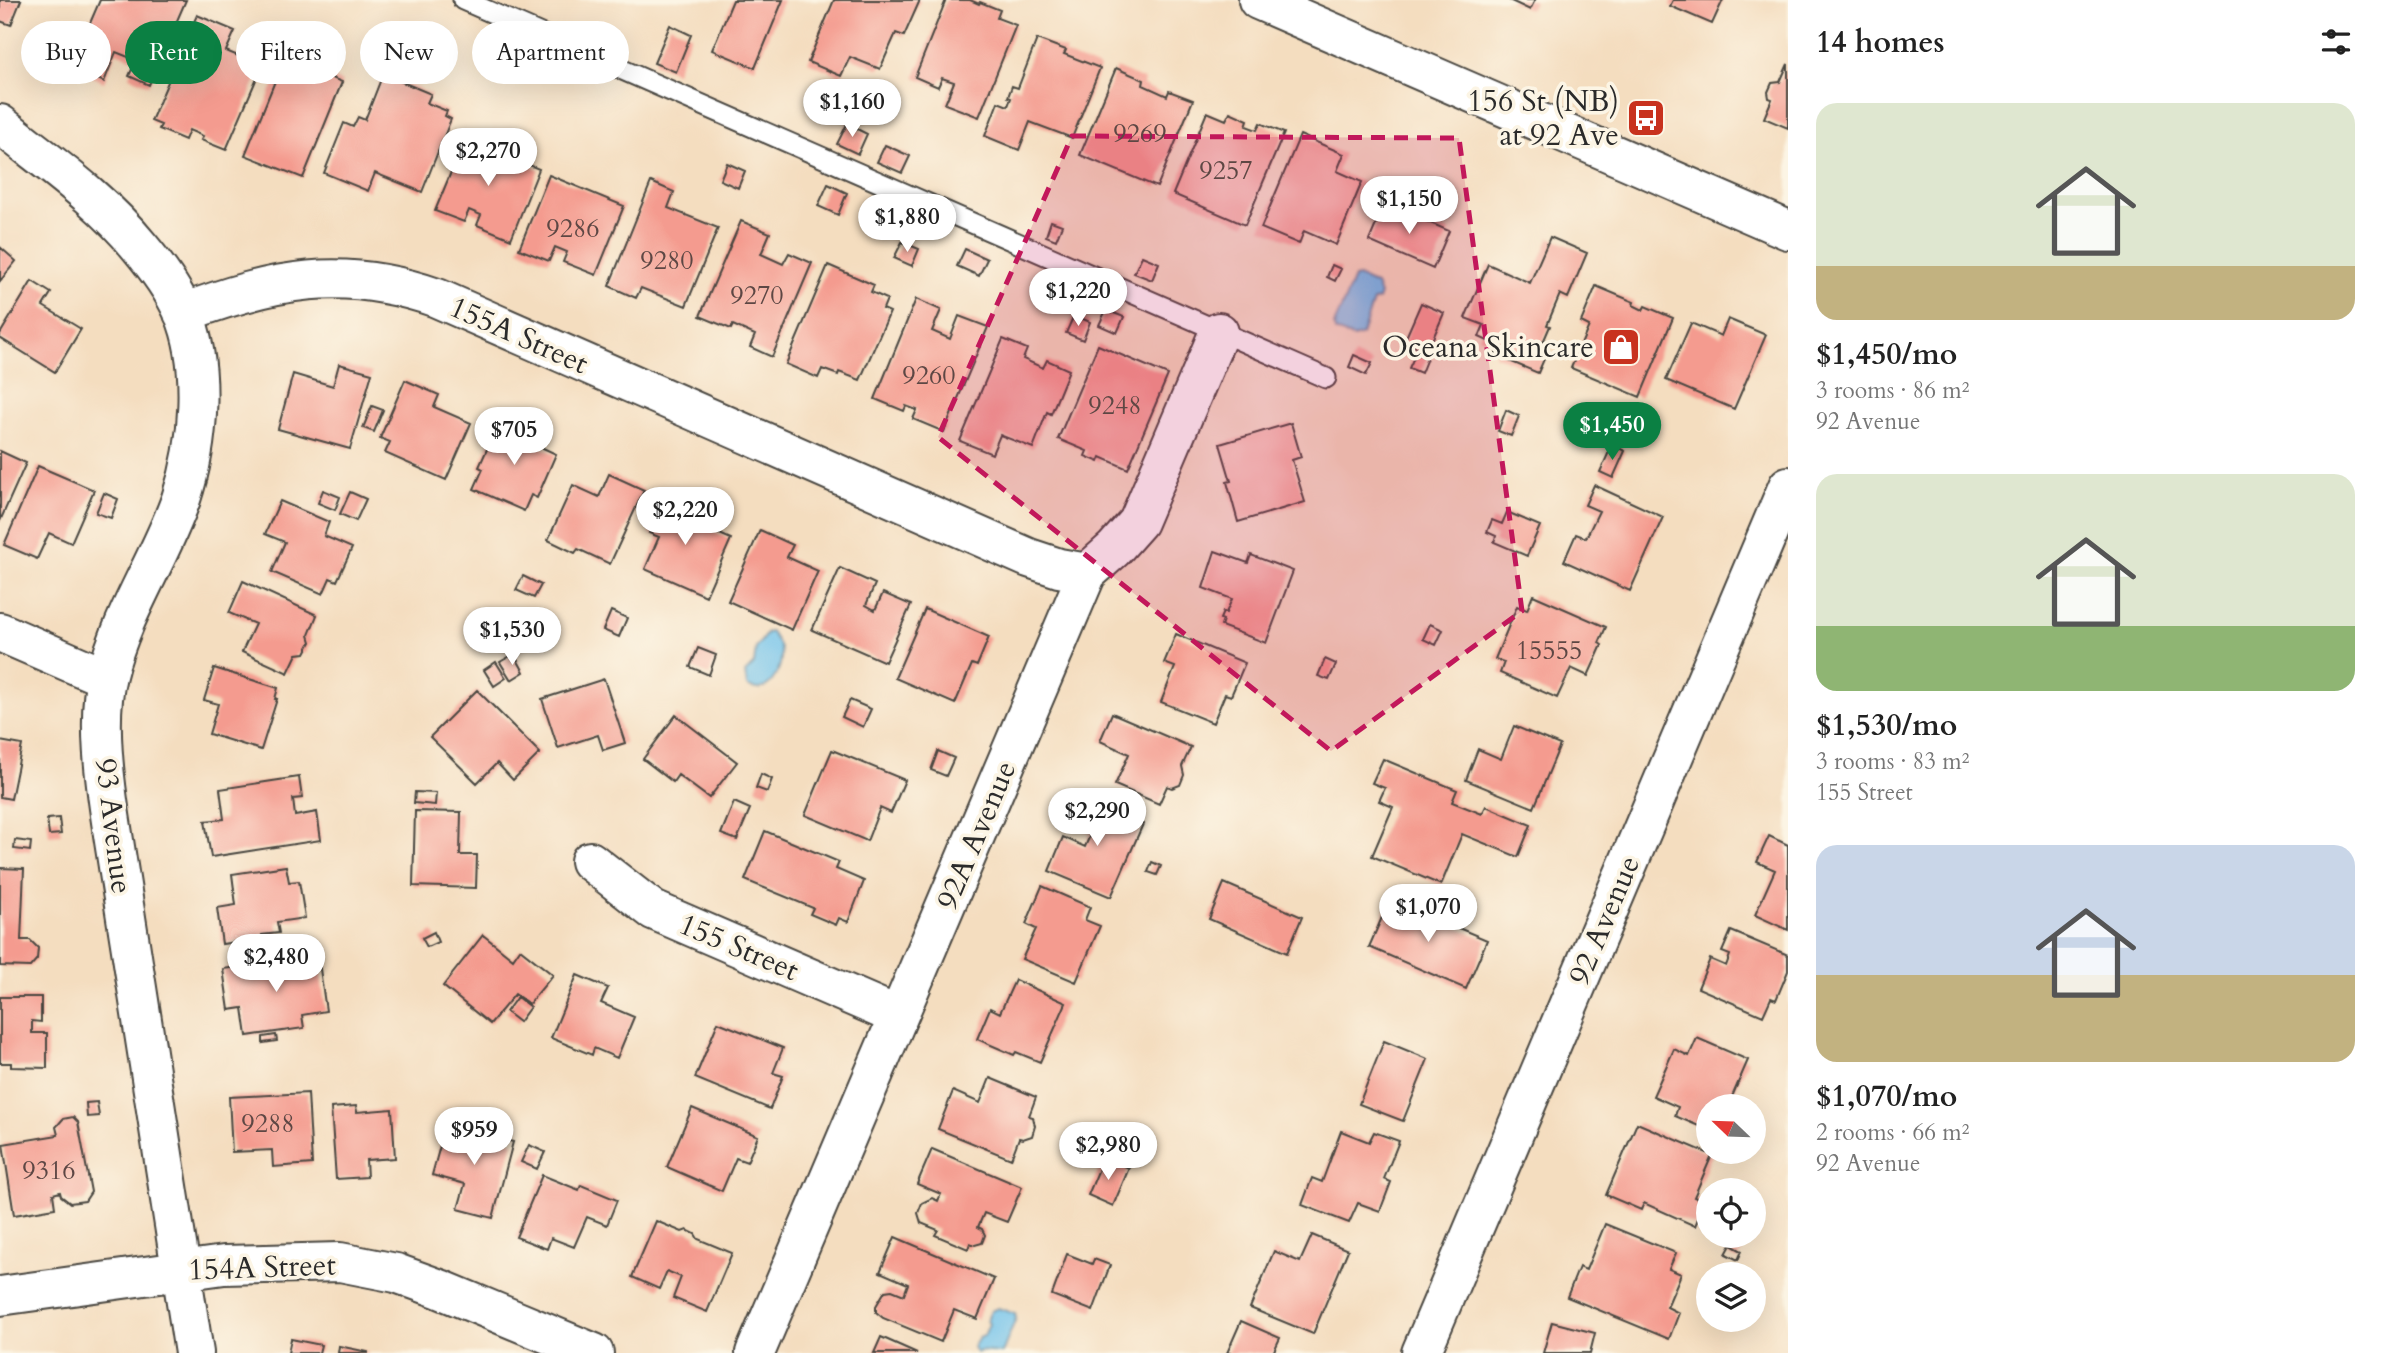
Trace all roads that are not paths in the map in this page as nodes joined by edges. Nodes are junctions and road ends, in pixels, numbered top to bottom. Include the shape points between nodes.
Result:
1 (463, 0) edge
2 (1258, 0) edge
3 (0, 124) edge
4 (1788, 230) edge
5 (183, 313) junction
6 (1219, 332) junction
7 (1326, 378) dead end
8 (1788, 486) edge
9 (1087, 573) junction
10 (0, 632) edge
11 (106, 678) junction
12 (590, 861) dead end
13 (898, 1016) junction
14 (183, 1270) junction
15 (0, 1296) edge
16 (194, 1353) edge
17 (594, 1353) edge
18 (755, 1353) edge
19 (1420, 1353) edge

1 - 6 lane
2 - 4 street
3 - 5 street via 123,227
5 - 9 street, 155A Street via 292,281 359,280 415,290 1029,558
5 - 11 street, 93 Avenue via 194,352 194,455
6 - 7 lane
6 - 9 street, 92A Avenue via 1138,523
8 - 19 street, 92 Avenue
9 - 13 street, 92A Avenue
10 - 11 street
11 - 14 street, 93 Avenue via 106,788
12 - 13 street, 155 Street via 653,910
13 - 18 street, 92A Avenue
14 - 15 street, 154A Street
14 - 16 street, 93 Avenue
14 - 17 street, 154A Street via 340,1262 396,1273

